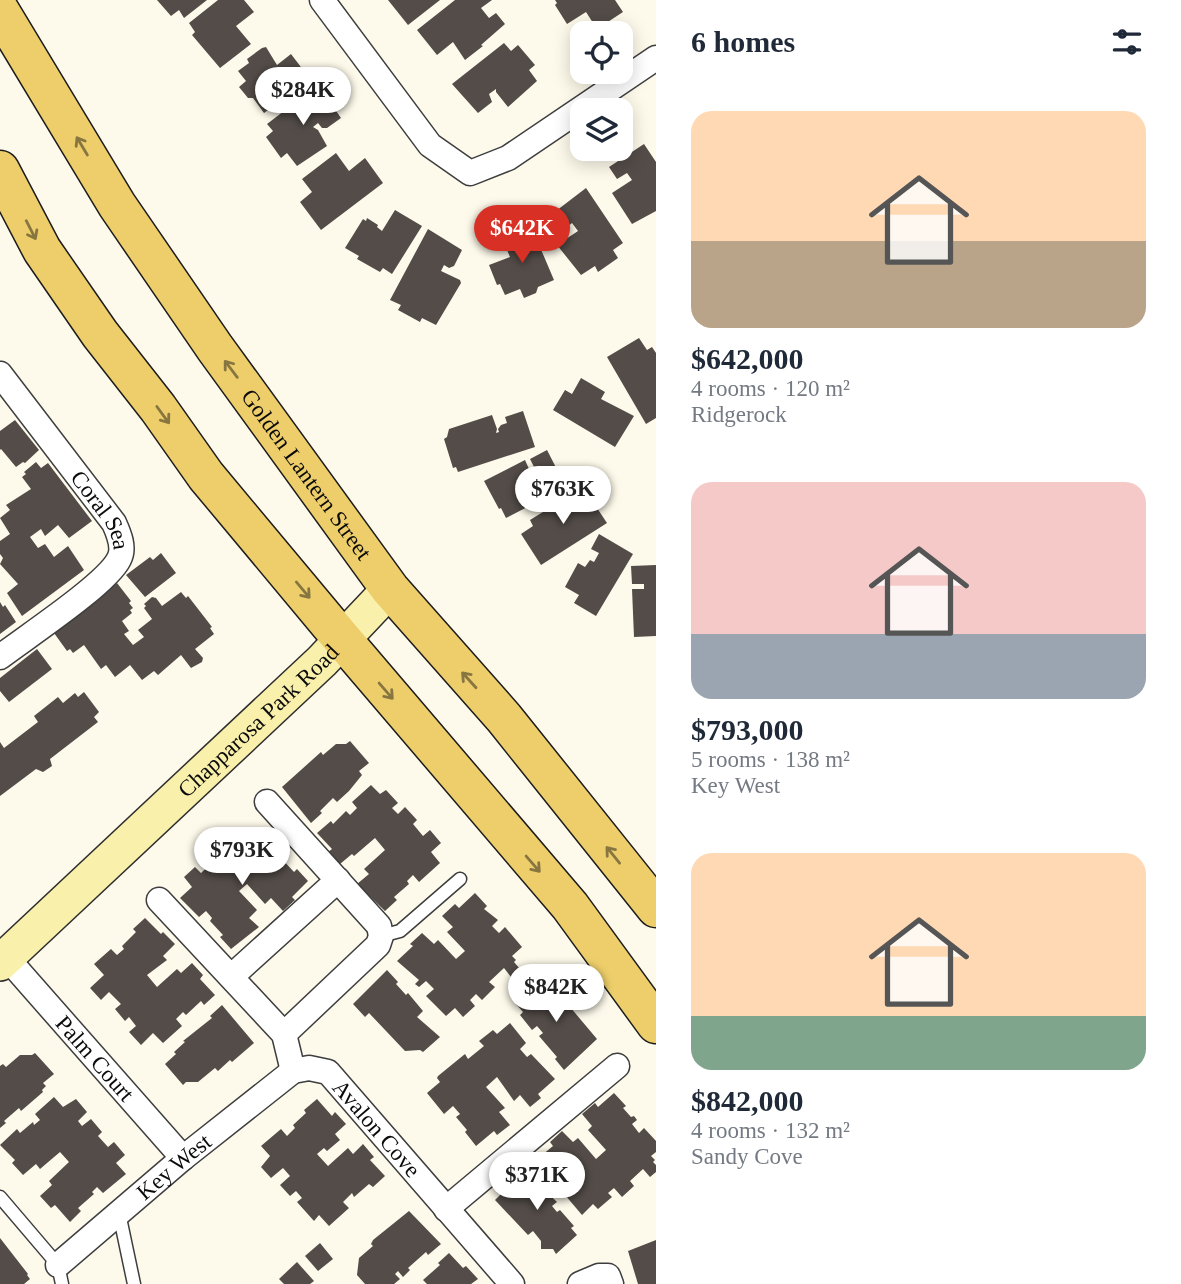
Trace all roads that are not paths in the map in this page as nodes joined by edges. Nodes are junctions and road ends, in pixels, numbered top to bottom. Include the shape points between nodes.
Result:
1 (322, 0) edge
2 (0, 11) edge
3 (656, 58) edge
4 (0, 170) edge
5 (0, 374) edge
6 (390, 589) junction
7 (342, 639) junction
8 (0, 657) edge
9 (267, 802) dead end
10 (460, 879) dead end
11 (338, 880) junction
12 (159, 900) dead end
13 (656, 908) edge
14 (382, 936) junction
15 (3, 960) edge
16 (232, 976) junction
17 (656, 1024) edge
18 (284, 1034) junction
19 (617, 1066) dead end
20 (293, 1071) junction
21 (183, 1158) junction
22 (0, 1197) edge
23 (446, 1209) junction
24 (119, 1213) junction
25 (60, 1275) edge
26 (134, 1284) edge
27 (512, 1284) edge
28 (580, 1284) edge
29 (611, 1284) edge

1 - 3 street via 430,145 470,173 508,158
6 -> 2 main road, Golden Lantern Street via 117,205
4 -> 7 main road via 42,250 100,334 206,476
5 - 8 street, Coral Sea via 121,536 120,558 107,576
6 - 7 street, Chapparosa Park Road
13 -> 6 main road, Golden Lantern Street via 504,718
7 - 15 street, Chapparosa Park Road
7 -> 17 main road via 570,906
9 - 11 street
10 - 14 lane via 400,932
11 - 14 street via 379,926
11 - 16 street
12 - 16 street
14 - 18 street via 379,945
15 - 21 street, Palm Court
16 - 18 street
18 - 20 street
19 - 23 street
20 - 21 street, Key West
20 - 23 street, Avalon Cove via 328,1072
21 - 24 street, Key West
22 - 25 lane
23 - 27 street, Avalon Cove
24 - 25 street, Key West
24 - 26 lane
28 - 29 street via 608,1276

